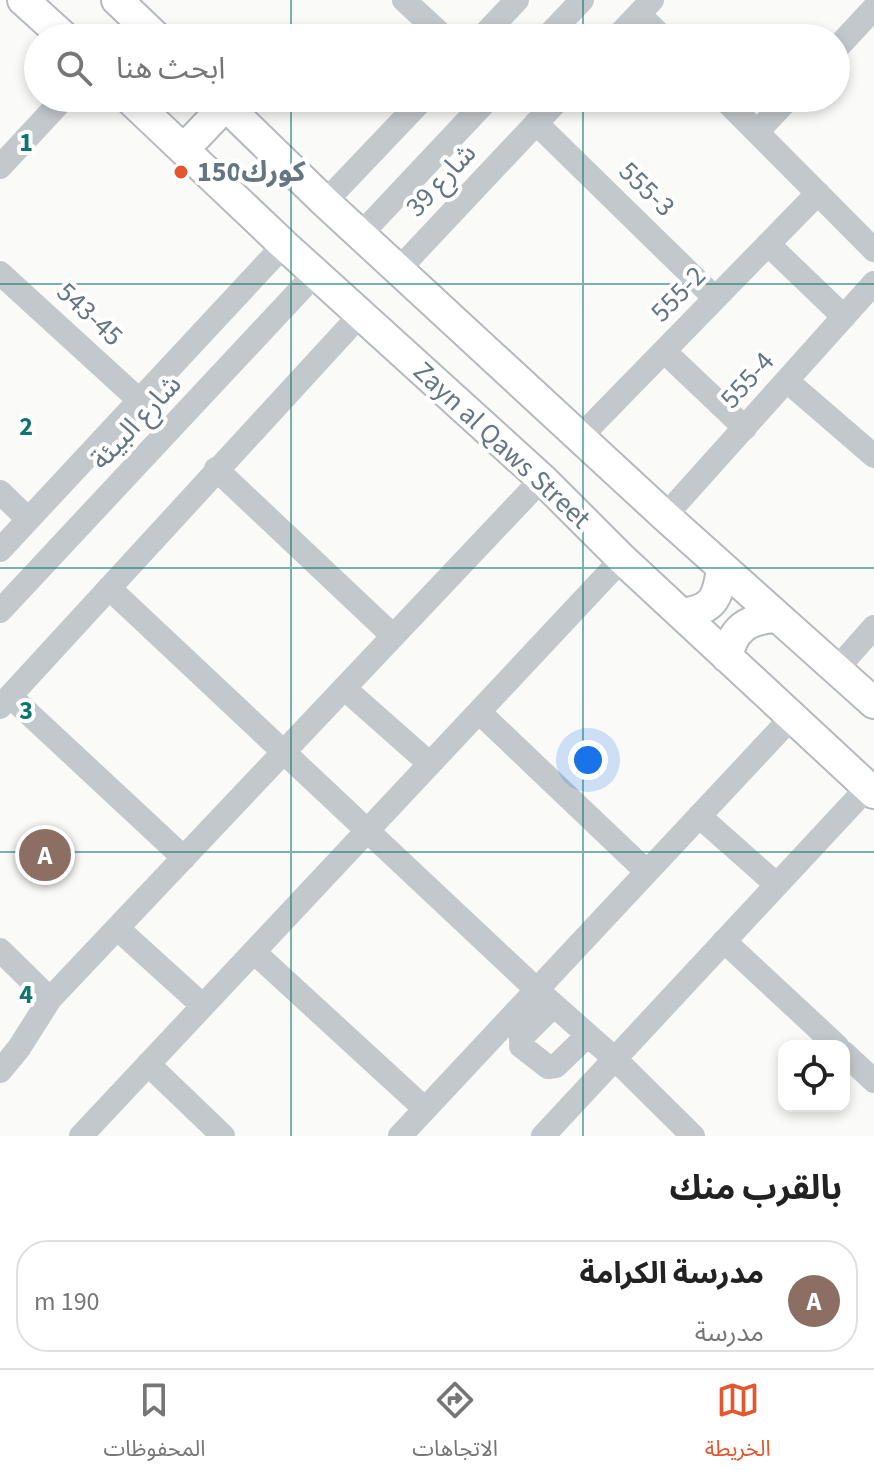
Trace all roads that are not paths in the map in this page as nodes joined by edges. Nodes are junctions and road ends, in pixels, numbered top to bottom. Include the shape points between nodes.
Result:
1 (23, 0) edge
2 (404, 0) edge
3 (517, 0) edge
4 (582, 0) edge
5 (128, 4) edge
6 (646, 7) edge
7 (874, 8) edge
8 (50, 24) edge
9 (145, 24) edge
10 (430, 24) edge
11 (494, 24) edge
12 (559, 24) edge
13 (630, 24) edge
14 (850, 34) edge
15 (51, 112) edge
16 (144, 112) edge
17 (214, 112) edge
18 (232, 112) edge
19 (411, 112) edge
20 (476, 112) edge
21 (547, 112) edge
22 (737, 112) edge
23 (776, 112) edge
24 (536, 123) junction
25 (757, 132) junction
26 (184, 149) junction
27 (0, 167) edge
28 (818, 193) junction
29 (325, 202) junction
30 (361, 234) junction
31 (768, 244) junction
32 (284, 245) junction
33 (874, 250) edge
34 (399, 269) junction
35 (0, 273) edge
36 (316, 273) junction
37 (874, 283) edge
38 (715, 298) junction
39 (361, 314) junction
40 (844, 317) junction
41 (664, 351) junction
42 (787, 381) junction
43 (139, 400) junction
44 (745, 428) junction
45 (581, 436) junction
46 (874, 456) edge
47 (216, 469) junction
48 (542, 479) junction
49 (0, 492) edge
50 (665, 516) junction
51 (28, 519) junction
52 (0, 550) edge
53 (622, 559) junction
54 (722, 568) junction
55 (109, 588) junction
56 (0, 611) edge
57 (681, 614) junction
58 (775, 617) junction
59 (874, 627) edge
60 (393, 636) junction
61 (727, 657) junction
62 (835, 671) junction
63 (344, 688) junction
64 (5, 701) edge
65 (874, 703) edge
66 (479, 712) junction
67 (792, 717) junction
68 (285, 751) junction
69 (430, 764) junction
70 (871, 790) edge
71 (699, 816) junction
72 (368, 830) junction
73 (184, 858) junction
74 (647, 872) junction
75 (777, 885) junction
76 (117, 928) junction
77 (724, 941) junction
78 (0, 950) edge
79 (254, 952) junction
80 (545, 998) junction
81 (50, 999) junction
82 (203, 1006) junction
83 (588, 1035) junction
84 (831, 1040) edge
85 (615, 1059) junction
86 (850, 1059) edge
87 (148, 1064) junction
88 (0, 1071) edge
89 (874, 1081) edge
90 (425, 1109) junction
91 (81, 1136) edge
92 (223, 1136) edge
93 (400, 1136) edge
94 (543, 1136) edge
95 (693, 1136) edge

1 - 8 main road
2 - 10 street
3 - 11 street
4 - 12 street
5 - 9 main road
6 - 13 street
7 - 14 street
15 - 27 street
16 - 26 main road, Zayn al Qaws Street
17 - 26 main road
18 - 29 main road
19 - 29 street
20 - 30 street
21 - 24 street, شارع 39
22 - 25 street
23 - 25 street
24 - 34 street, شارع 39
24 - 38 street, 555-3
25 - 28 street
26 - 32 main road, Zayn al Qaws Street
28 - 31 street, 555-2
28 - 33 street
29 - 30 main road
30 - 34 main road
31 - 38 street, 555-2
31 - 40 street
32 - 36 main road, Zayn al Qaws Street
32 - 43 street, شارع البيئة
34 - 45 main road
35 - 43 street, 543-45
36 - 39 main road, Zayn al Qaws Street
36 - 56 street, شارع البيئة
37 - 40 street, 555-4
38 - 41 street, 555-2
39 - 47 street
39 - 48 main road, Zayn al Qaws Street
40 - 42 street, 555-4
41 - 44 street
41 - 45 street, 555-2
42 - 44 street, 555-4
42 - 46 street
43 - 51 street, شارع البيئة
44 - 50 street, 555-4
45 - 50 main road
47 - 55 street
47 - 60 street
48 - 53 main road, Zayn al Qaws Street
48 - 60 street
49 - 51 street
50 - 54 main road
51 - 52 street, شارع البيئة
53 - 57 main road, Zayn al Qaws Street
53 - 66 street
54 - 57 main road via 709,606
54 - 58 main road
55 - 64 street
55 - 68 street
57 - 61 main road, Zayn al Qaws Street
58 - 61 main road via 751,621 731,639
58 - 62 main road
59 - 62 street
60 - 63 street
61 - 67 main road, Zayn al Qaws Street
62 - 65 main road
63 - 68 street
63 - 69 street
64 - 73 street
66 - 69 street
66 - 74 street
67 - 70 main road, Zayn al Qaws Street
67 - 71 street
68 - 72 street
68 - 73 street
69 - 72 street
70 - 75 street
71 - 74 street
71 - 75 street
72 - 79 street
72 - 80 street
73 - 76 street
74 - 80 street
75 - 77 street
76 - 81 street
76 - 82 street
77 - 84 street
77 - 85 street
78 - 81 street
79 - 82 street
79 - 90 street
80 - 83 street
80 - 83 street via 521,1046 548,1067 556,1066
80 - 90 street
81 - 88 street
82 - 87 street
83 - 85 street
85 - 94 street
85 - 95 street
86 - 89 street
87 - 91 street
87 - 92 street
90 - 93 street

